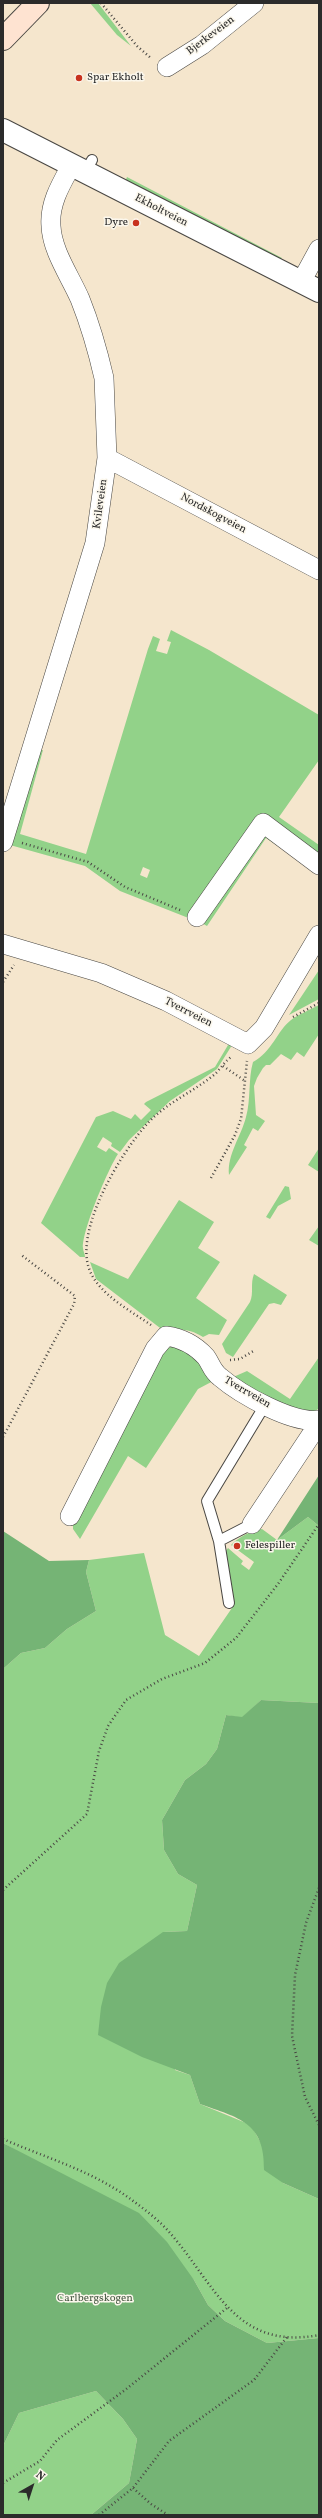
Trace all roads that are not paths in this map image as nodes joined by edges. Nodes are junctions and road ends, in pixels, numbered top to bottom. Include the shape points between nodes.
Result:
1 (38, 3) edge
2 (254, 3) edge
3 (3, 39) edge
4 (166, 67) road end
5 (3, 130) edge
6 (83, 166) junction
7 (319, 249) edge
8 (310, 287) edge
9 (107, 458) junction
10 (319, 570) edge
11 (4, 840) edge
12 (319, 865) edge
13 (197, 917) road end
14 (319, 935) edge
15 (3, 944) edge
16 (265, 1404) junction
17 (319, 1422) edge
18 (70, 1516) dead end
19 (252, 1524) joint
20 (219, 1541) junction
21 (230, 1603) dead end

1 - 3 main road
2 - 4 street, Bjerkeveien via 202,45
5 - 6 street, Ekholtveien
6 - 8 street, Ekholtveien
6 - 9 street, Kvileveien via 60,185 53,205 51,226 54,243 80,299 102,366
7 - 8 street
9 - 10 street, Nordskogveien
9 - 11 street, Kvileveien via 95,544
12 - 13 street via 264,823
14 - 15 street, Tverrveien via 264,1028 248,1044 166,1001 101,973
16 - 17 street, Tverrveien via 301,1420
16 - 18 street, Tverrveien via 220,1378 206,1358 187,1341 166,1336 155,1349
16 - 20 lane via 208,1501
17 - 19 street
19 - 20 lane
20 - 21 lane

